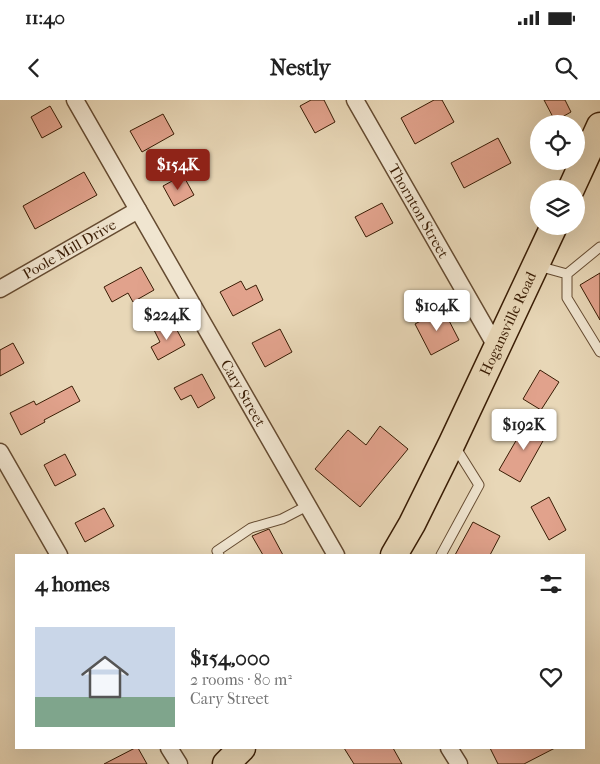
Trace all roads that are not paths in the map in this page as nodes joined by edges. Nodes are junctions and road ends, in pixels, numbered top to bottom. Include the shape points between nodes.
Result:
1 (75, 100) edge
2 (355, 100) edge
3 (600, 126) edge
4 (575, 180) edge
5 (138, 210) junction
6 (550, 235) edge
7 (600, 247) edge
8 (536, 265) junction
9 (567, 274) junction
10 (0, 289) edge
11 (496, 348) junction
12 (600, 352) edge
13 (452, 443) junction
14 (0, 452) edge
15 (307, 506) junction
16 (58, 554) edge
17 (218, 554) edge
18 (335, 554) edge
19 (395, 554) edge
20 (442, 554) edge
21 (170, 749) edge
22 (241, 749) edge
23 (451, 749) edge
24 (179, 764) edge
25 (226, 764) edge
26 (459, 764) edge

1 - 5 street, Cary Street
2 - 11 street, Thornton Street
3 - 4 main road
5 - 10 street, Poole Mill Drive
5 - 15 street, Cary Street
6 - 8 main road, Hogansville Road
7 - 9 lane
8 - 9 lane
8 - 11 main road, Hogansville Road
9 - 12 lane via 567,298
11 - 13 main road, Hogansville Road
13 - 19 main road, Hogansville Road
13 - 20 lane via 479,484
14 - 16 street
15 - 17 lane via 282,519 251,528 217,551
15 - 18 street, Cary Street
21 - 24 street
22 - 25 main road
23 - 26 street

